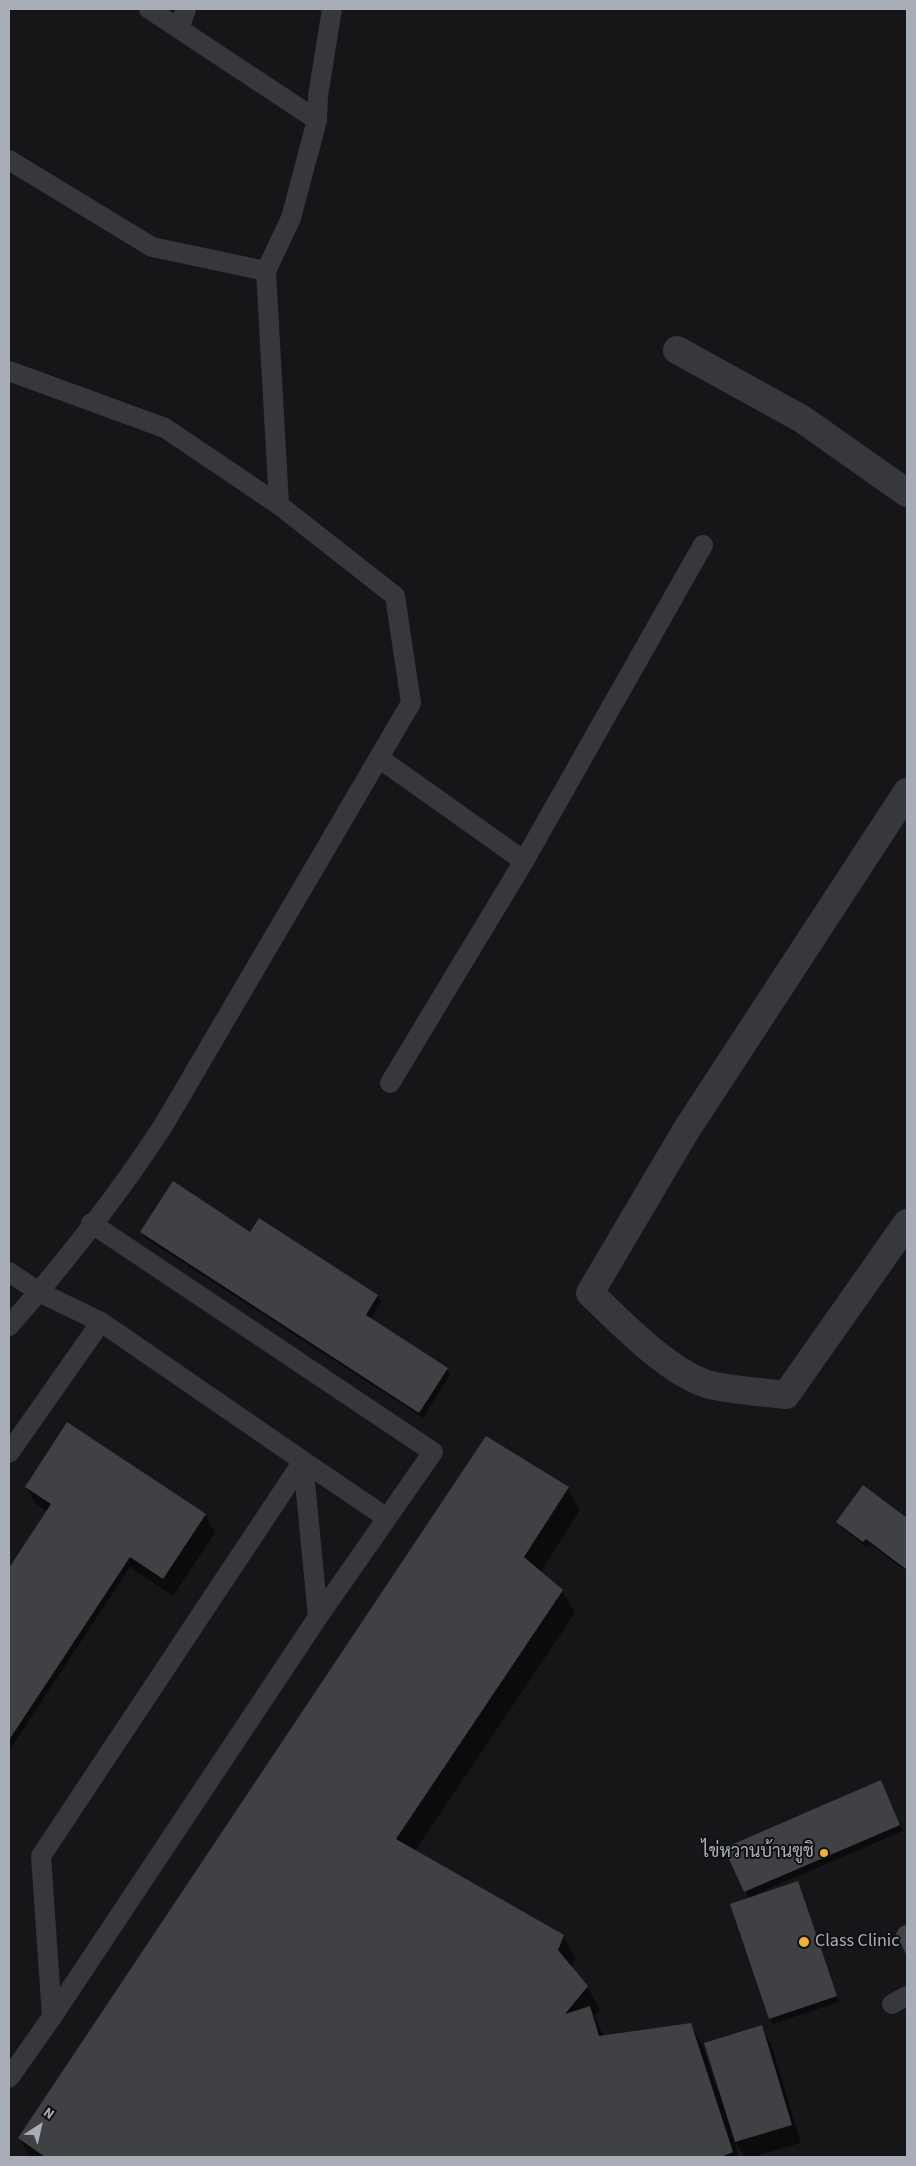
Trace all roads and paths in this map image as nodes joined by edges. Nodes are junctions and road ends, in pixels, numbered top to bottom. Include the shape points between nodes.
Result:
1 (149, 9) edge
2 (186, 9) edge
3 (332, 9) edge
4 (179, 29) junction
5 (317, 120) junction
6 (9, 160) edge
7 (266, 271) junction
8 (677, 350) dead end
9 (9, 371) edge
10 (907, 493) edge
11 (280, 505) junction
12 (704, 545) dead end
13 (379, 758) junction
14 (907, 792) edge
15 (524, 861) junction
16 (390, 1083) dead end
17 (91, 1223) junction
18 (907, 1223) edge
19 (9, 1272) edge
20 (39, 1292) junction
21 (101, 1322) junction
22 (9, 1326) edge
23 (9, 1453) edge
24 (303, 1461) junction
25 (387, 1518) junction
26 (318, 1617) junction
27 (52, 2017) junction
28 (9, 2078) edge

1 - 4 lane
2 - 4 lane
3 - 5 lane
4 - 5 lane
5 - 7 lane via 291,218
6 - 7 lane via 152,247
7 - 11 lane
8 - 10 street via 802,418
9 - 11 lane via 165,428
11 - 13 lane via 395,596 411,703
12 - 15 lane
13 - 15 lane
13 - 17 lane via 162,1126 142,1158
14 - 18 street via 685,1132 590,1293 638,1339 684,1373 707,1384 786,1396
15 - 16 lane
17 - 20 lane
17 - 25 lane via 434,1452
19 - 20 lane
20 - 21 lane
20 - 22 lane
21 - 23 lane
21 - 24 lane
24 - 25 lane
24 - 26 lane
24 - 27 lane via 41,1856
25 - 26 lane
26 - 27 lane
27 - 28 lane

